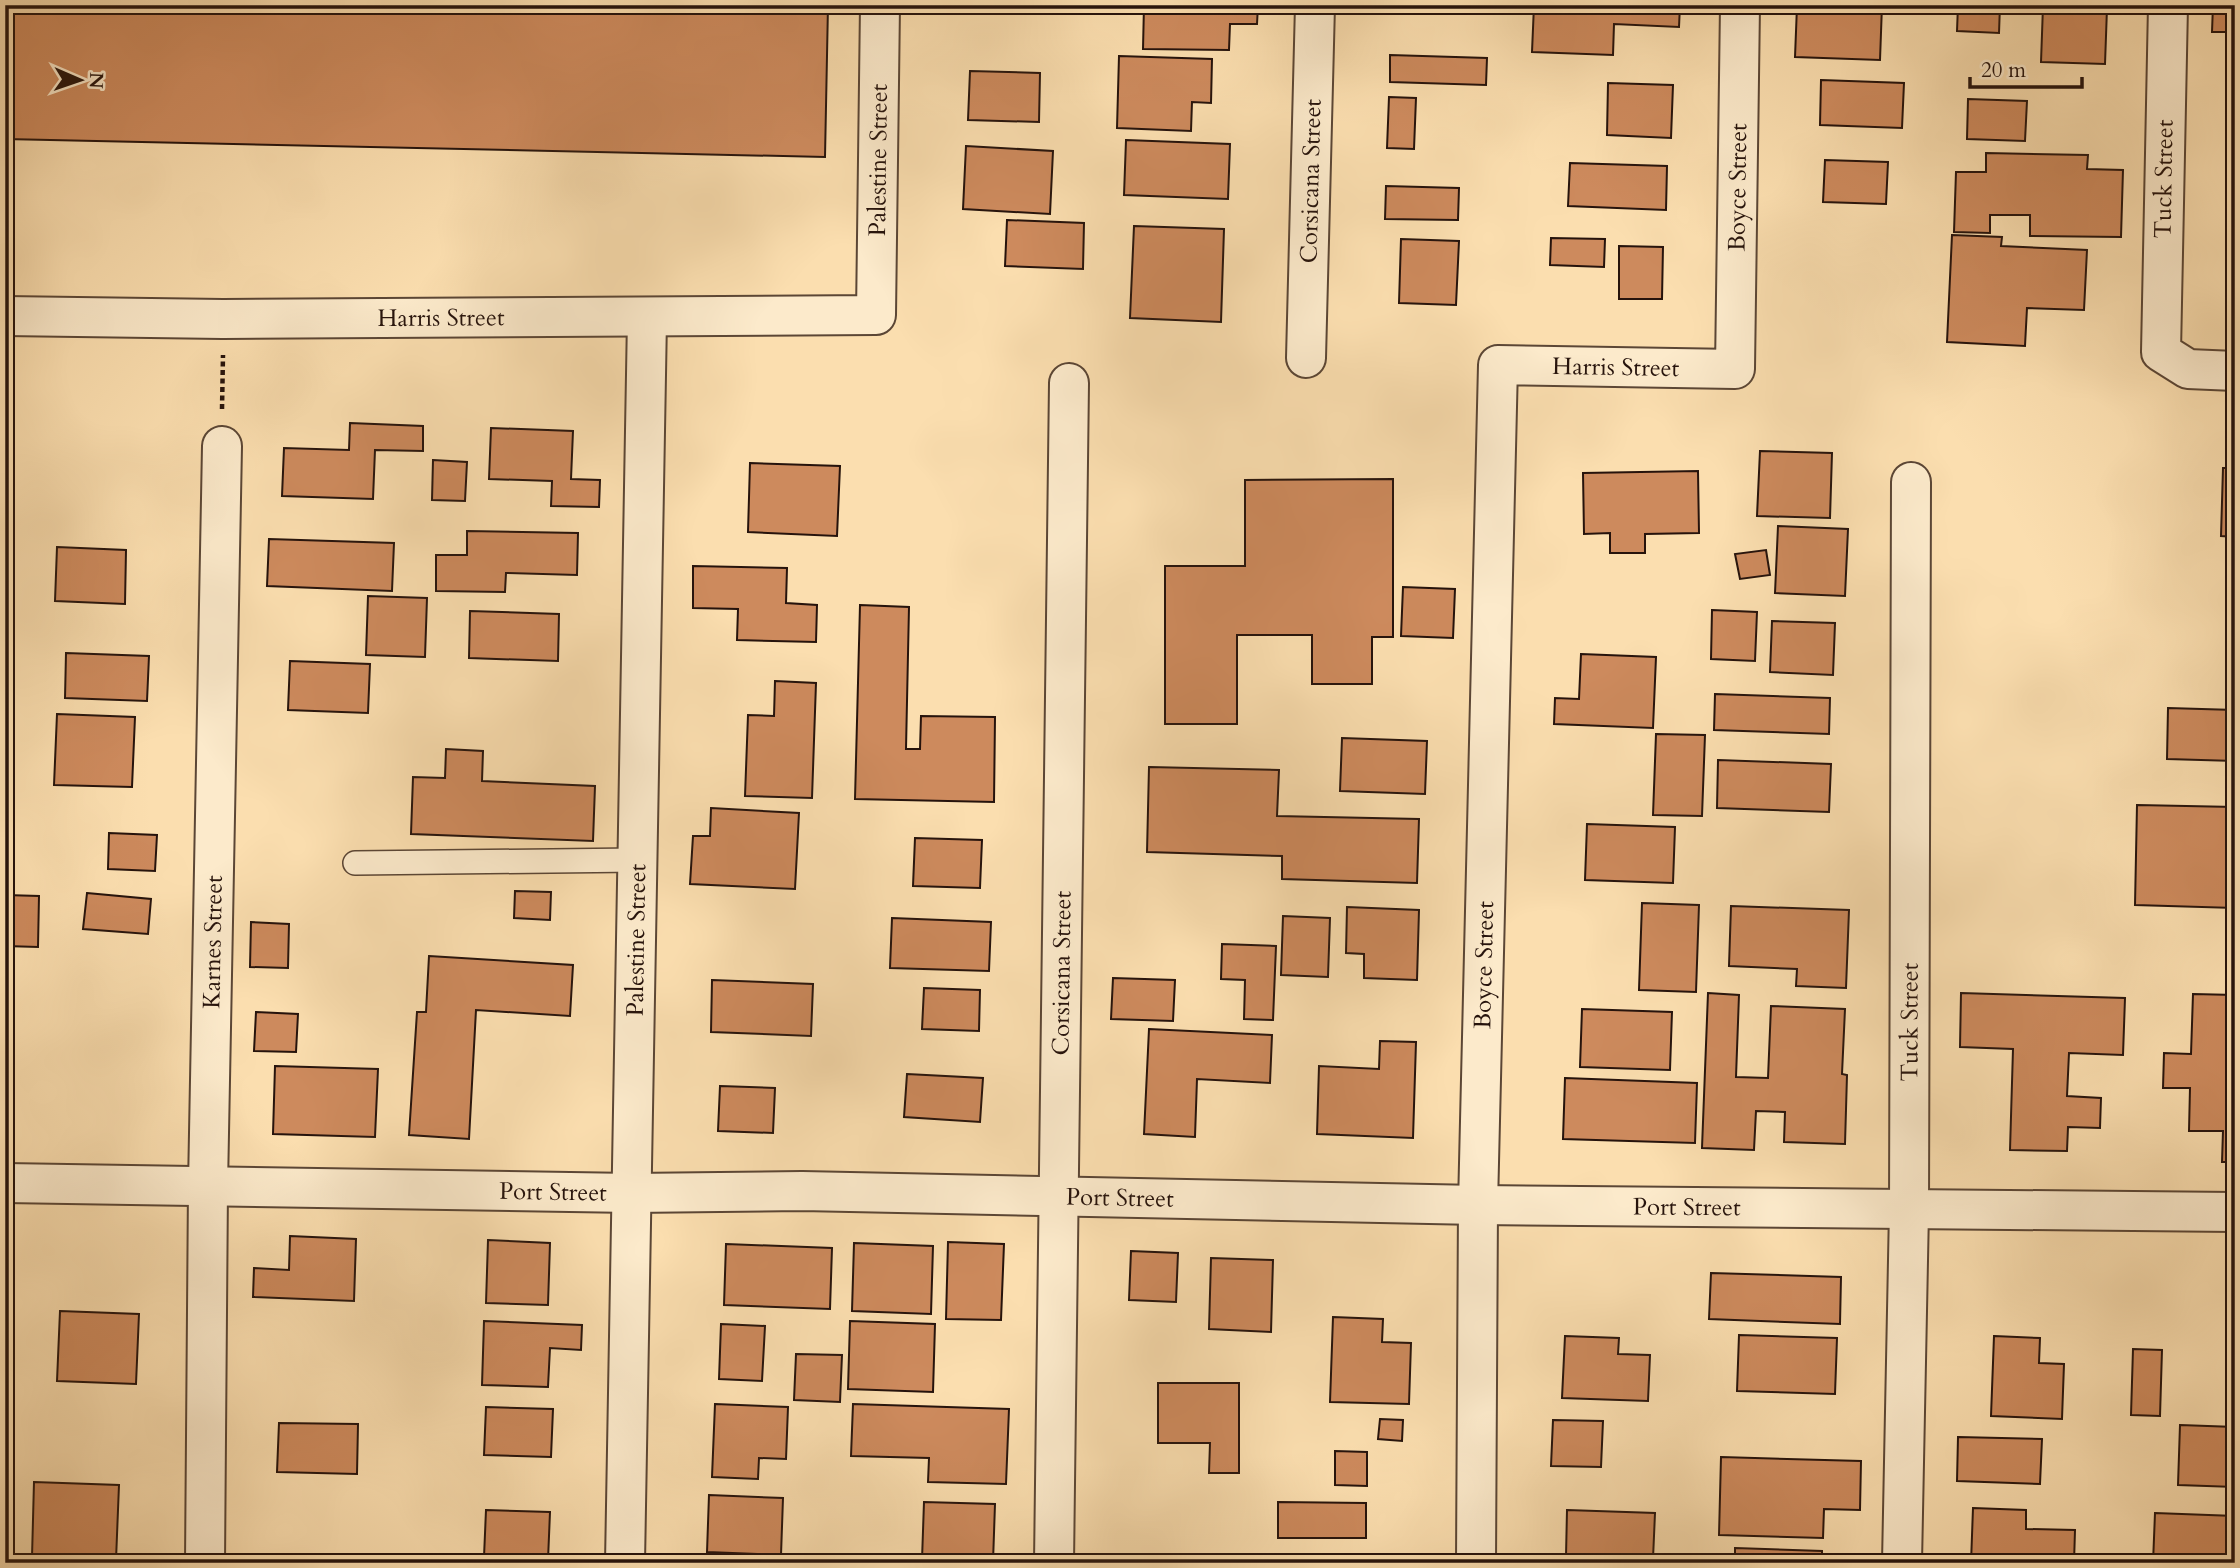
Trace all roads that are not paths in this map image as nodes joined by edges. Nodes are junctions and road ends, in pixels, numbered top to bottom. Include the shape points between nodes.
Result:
1 (880, 5) edge
2 (1315, 5) edge
3 (1740, 5) edge
4 (2168, 5) edge
5 (876, 315) joint
6 (5, 316) edge
7 (647, 318) junction
8 (1306, 358) dead end
9 (1498, 365) joint
10 (1735, 369) joint
11 (2235, 371) edge
12 (1069, 383) dead end
13 (222, 446) road end
14 (1911, 482) dead end
15 (638, 860) junction
16 (355, 863) dead end
17 (5, 1183) edge
18 (208, 1186) junction
19 (632, 1193) junction
20 (1057, 1198) junction
21 (1478, 1205) junction
22 (1909, 1210) junction
23 (2235, 1212) edge
24 (205, 1563) edge
25 (625, 1563) edge
26 (1054, 1563) edge
27 (1476, 1563) edge
28 (1902, 1563) edge

1 - 5 street, Palestine Street
2 - 8 street, Corsicana Street
3 - 10 street, Boyce Street
4 - 11 street, Tuck Street via 2161,352 2188,369
5 - 7 street, Harris Street
6 - 7 street, Harris Street
7 - 15 street, Palestine Street
9 - 10 street, Harris Street
9 - 21 street, Boyce Street
12 - 20 street, Corsicana Street
13 - 18 street, Karnes Street
14 - 22 street, Tuck Street
15 - 16 lane
15 - 19 street, Palestine Street
17 - 18 street, Port Street
18 - 19 street, Port Street
18 - 24 street, Karnes Street
19 - 20 street, Port Street
19 - 25 street, Palestine Street
20 - 21 street, Port Street
20 - 26 street, Corsicana Street
21 - 22 street, Port Street
21 - 27 street, Boyce Street
22 - 23 street, Port Street
22 - 28 street, Tuck Street

